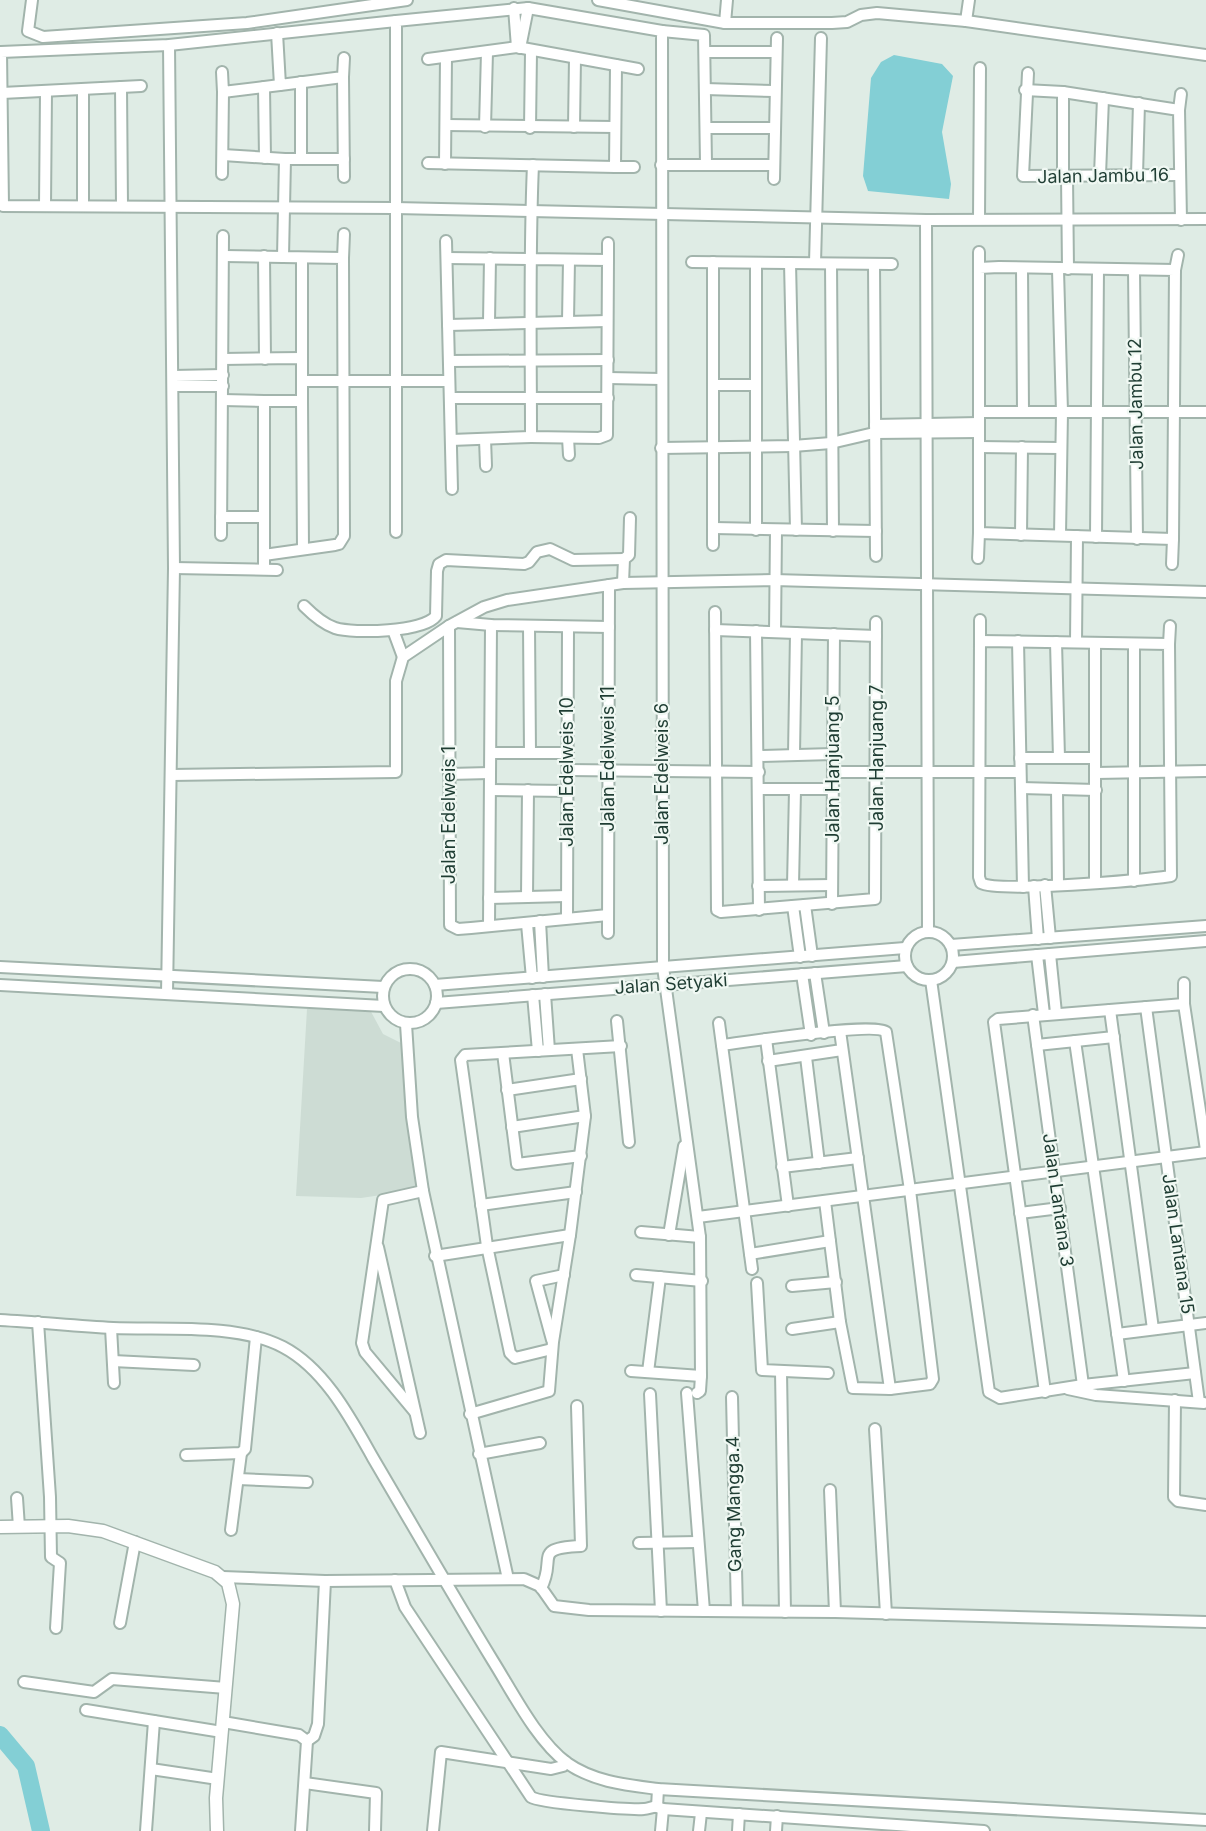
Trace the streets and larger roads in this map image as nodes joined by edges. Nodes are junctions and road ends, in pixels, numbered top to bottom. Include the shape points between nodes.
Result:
1 (32, 0) edge
2 (407, 0) edge
3 (598, 0) edge
4 (727, 0) edge
5 (969, 0) edge
6 (514, 8) junction
7 (528, 8) junction
8 (396, 21) junction
9 (966, 21) junction
10 (725, 23) junction
11 (662, 31) junction
12 (277, 33) junction
13 (777, 38) dead end
14 (821, 38) dead end
15 (169, 45) junction
16 (523, 49) junction
17 (487, 52) junction
18 (705, 52) junction
19 (776, 52) junction
20 (1206, 55) edge
21 (446, 57) junction
22 (344, 58) dead end
23 (575, 58) junction
24 (428, 59) dead end
25 (616, 65) junction
26 (980, 68) dead end
27 (638, 69) dead end
28 (222, 72) dead end
29 (1028, 73) dead end
30 (343, 77) junction
31 (302, 82) junction
32 (280, 85) junction
33 (141, 86) dead end
34 (121, 87) junction
35 (264, 87) junction
36 (705, 88) junction
37 (83, 89) junction
38 (1025, 90) junction
39 (46, 91) junction
40 (774, 91) junction
41 (223, 92) junction
42 (1063, 92) junction
43 (2, 93) junction
44 (1181, 94) dead end
45 (1103, 98) junction
46 (1139, 103) junction
47 (1179, 110) junction
48 (446, 125) junction
49 (485, 127) junction
50 (574, 127) junction
51 (615, 127) junction
52 (530, 128) junction
53 (705, 128) junction
54 (774, 128) junction
55 (223, 155) junction
56 (265, 158) junction
57 (285, 159) junction
58 (301, 159) junction
59 (344, 159) junction
60 (428, 164) dead end
61 (446, 164) junction
62 (706, 164) junction
63 (533, 165) junction
64 (661, 165) junction
65 (773, 165) junction
66 (615, 167) junction
67 (634, 168) dead end
68 (222, 174) dead end
69 (1100, 175) junction
70 (1137, 175) junction
71 (1178, 175) junction
72 (1065, 176) junction
73 (344, 177) dead end
74 (774, 179) dead end
75 (45, 206) junction
76 (83, 206) junction
77 (122, 206) junction
78 (171, 206) junction
79 (284, 208) junction
80 (395, 208) junction
81 (531, 210) junction
82 (662, 213) junction
83 (815, 216) junction
84 (979, 218) junction
85 (1206, 219) edge
86 (926, 220) junction
87 (1067, 220) junction
88 (1181, 220) junction
89 (344, 234) dead end
90 (223, 236) dead end
91 (446, 241) dead end
92 (609, 243) dead end
93 (979, 252) dead end
94 (1178, 255) dead end
95 (225, 256) junction
96 (264, 256) junction
97 (284, 257) junction
98 (302, 258) junction
99 (343, 258) junction
100 (447, 258) junction
101 (490, 258) junction
102 (531, 259) junction
103 (569, 260) junction
104 (608, 260) junction
105 (692, 262) dead end
106 (713, 262) junction
107 (756, 263) junction
108 (790, 263) junction
109 (814, 263) junction
110 (831, 264) junction
111 (874, 264) junction
112 (892, 264) dead end
113 (979, 268) junction
114 (1022, 268) junction
115 (1063, 269) junction
116 (1098, 269) junction
117 (1134, 270) junction
118 (1175, 270) junction
119 (568, 321) junction
120 (607, 321) junction
121 (489, 322) junction
122 (531, 322) junction
123 (448, 325) junction
124 (223, 358) junction
125 (302, 358) junction
126 (265, 359) junction
127 (531, 360) junction
128 (608, 360) junction
129 (449, 362) junction
130 (608, 378) junction
131 (661, 379) junction
132 (223, 380) junction
133 (173, 381) junction
134 (302, 381) junction
135 (344, 381) junction
136 (397, 381) junction
137 (449, 381) junction
138 (713, 385) junction
139 (754, 385) junction
140 (450, 398) junction
141 (531, 398) junction
142 (608, 399) junction
143 (223, 400) junction
144 (264, 401) junction
145 (302, 401) junction
146 (1023, 412) junction
147 (1062, 412) junction
148 (1099, 412) junction
149 (1137, 412) junction
150 (1173, 412) junction
151 (1206, 412) edge
152 (979, 422) junction
153 (927, 428) junction
154 (875, 429) junction
155 (531, 437) junction
156 (568, 438) junction
157 (485, 439) junction
158 (451, 440) junction
159 (831, 443) junction
160 (793, 446) junction
161 (756, 447) junction
162 (979, 447) junction
163 (1022, 447) junction
164 (1060, 447) junction
165 (661, 448) junction
166 (714, 448) junction
167 (569, 455) dead end
168 (486, 466) dead end
169 (452, 489) dead end
170 (221, 517) junction
171 (263, 517) junction
172 (630, 518) dead end
173 (714, 528) junction
174 (756, 530) junction
175 (776, 530) junction
176 (795, 530) junction
177 (833, 531) junction
178 (876, 531) junction
179 (396, 532) dead end
180 (978, 533) junction
181 (221, 535) dead end
182 (1021, 535) junction
183 (1060, 535) junction
184 (1077, 536) junction
185 (1096, 537) junction
186 (1137, 539) junction
187 (1173, 539) junction
188 (713, 545) dead end
189 (303, 549) junction
190 (264, 555) junction
191 (876, 556) dead end
192 (978, 558) dead end
193 (624, 559) junction
194 (1172, 564) dead end
195 (174, 568) junction
196 (264, 569) junction
197 (277, 570) dead end
198 (774, 580) junction
199 (660, 581) junction
200 (623, 583) junction
201 (925, 583) junction
202 (609, 585) junction
203 (1077, 588) junction
204 (1206, 592) edge
205 (304, 606) dead end
206 (715, 612) dead end
207 (981, 620) dead end
208 (432, 622) junction
209 (876, 622) dead end
210 (453, 624) junction
211 (491, 626) junction
212 (529, 626) junction
213 (1170, 626) dead end
214 (568, 627) junction
215 (609, 627) junction
216 (393, 630) junction
217 (715, 630) junction
218 (756, 631) junction
219 (439, 632) junction
220 (775, 632) junction
221 (796, 633) junction
222 (834, 634) junction
223 (876, 636) junction
224 (980, 641) junction
225 (1018, 641) junction
226 (1056, 642) junction
227 (1076, 642) junction
228 (1095, 643) junction
229 (1134, 644) junction
230 (1169, 644) junction
231 (403, 657) junction
232 (491, 753) junction
233 (530, 753) junction
234 (568, 753) junction
235 (795, 754) junction
236 (833, 754) junction
237 (758, 756) junction
238 (1020, 758) junction
239 (1059, 758) junction
240 (1095, 758) junction
241 (568, 770) junction
242 (608, 771) junction
243 (926, 771) junction
244 (1206, 771) edge
245 (662, 772) junction
246 (759, 772) junction
247 (833, 772) junction
248 (876, 772) junction
249 (981, 772) junction
250 (1020, 772) junction
251 (1135, 772) junction
252 (1170, 772) junction
253 (490, 773) junction
254 (715, 773) junction
255 (1096, 773) junction
256 (449, 774) junction
257 (171, 775) junction
258 (1021, 788) junction
259 (759, 789) junction
260 (795, 789) junction
261 (833, 789) junction
262 (1057, 789) junction
263 (490, 790) junction
264 (528, 790) junction
265 (1096, 790) junction
266 (567, 791) junction
267 (1134, 881) junction
268 (1095, 883) junction
269 (794, 885) junction
270 (832, 885) junction
271 (1058, 885) junction
272 (758, 886) junction
273 (1034, 886) junction
274 (567, 896) junction
275 (527, 897) junction
276 (489, 898) junction
277 (832, 904) junction
278 (806, 905) junction
279 (793, 906) junction
280 (759, 910) junction
281 (608, 915) junction
282 (567, 918) junction
283 (540, 921) junction
284 (527, 924) junction
285 (489, 926) junction
286 (1206, 926) edge
287 (927, 931) junction
288 (608, 933) dead end
289 (1050, 938) junction
290 (1038, 939) junction
291 (1206, 941) edge
292 (951, 945) junction
293 (905, 948) junction
294 (1050, 954) junction
295 (1037, 955) junction
296 (812, 956) junction
297 (800, 957) junction
298 (952, 962) junction
299 (907, 966) junction
300 (0, 967) edge
301 (663, 968) junction
302 (815, 973) junction
303 (802, 974) junction
304 (167, 976) junction
305 (538, 977) junction
306 (931, 980) junction
307 (1184, 983) dead end
308 (0, 985) edge
309 (664, 985) junction
310 (435, 986) junction
311 (383, 987) junction
312 (167, 994) junction
313 (539, 995) junction
314 (436, 1003) junction
315 (1184, 1004) junction
316 (384, 1006) junction
317 (1146, 1007) junction
318 (1110, 1010) junction
319 (1045, 1014) junction
320 (618, 1022) dead end
321 (719, 1023) dead end
322 (406, 1024) junction
323 (840, 1030) junction
324 (824, 1033) junction
325 (811, 1035) junction
326 (1114, 1037) junction
327 (766, 1040) junction
328 (1075, 1041) junction
329 (722, 1045) junction
330 (1037, 1045) junction
331 (621, 1046) junction
332 (577, 1049) junction
333 (842, 1050) junction
334 (544, 1051) junction
335 (503, 1053) junction
336 (806, 1057) junction
337 (768, 1061) junction
338 (581, 1079) junction
339 (507, 1090) junction
340 (585, 1116) junction
341 (512, 1127) junction
342 (686, 1136) junction
343 (629, 1142) dead end
344 (1206, 1151) edge
345 (581, 1156) junction
346 (858, 1158) junction
347 (1166, 1158) junction
348 (1130, 1162) junction
349 (819, 1163) junction
350 (782, 1167) junction
351 (1093, 1167) junction
352 (1054, 1171) junction
353 (1014, 1176) junction
354 (959, 1183) junction
355 (910, 1190) junction
356 (423, 1191) junction
357 (576, 1192) junction
358 (862, 1196) junction
359 (825, 1201) junction
360 (481, 1205) junction
361 (788, 1206) junction
362 (1059, 1208) junction
363 (744, 1211) junction
364 (1020, 1213) junction
365 (698, 1217) junction
366 (641, 1232) dead end
367 (570, 1235) junction
368 (669, 1235) junction
369 (700, 1237) junction
370 (377, 1241) junction
371 (830, 1241) junction
372 (487, 1246) junction
373 (750, 1254) junction
374 (435, 1256) junction
375 (752, 1269) dead end
376 (564, 1275) junction
377 (636, 1275) dead end
378 (660, 1277) junction
379 (702, 1281) junction
380 (757, 1282) dead end
381 (836, 1282) junction
382 (792, 1286) dead end
383 (0, 1320) edge
384 (38, 1322) junction
385 (840, 1322) junction
386 (1206, 1323) edge
387 (1188, 1325) junction
388 (111, 1328) junction
389 (792, 1329) dead end
390 (1153, 1329) junction
391 (1117, 1334) junction
392 (256, 1337) junction
393 (553, 1345) junction
394 (113, 1361) junction
395 (194, 1365) dead end
396 (631, 1371) dead end
397 (648, 1372) junction
398 (781, 1372) junction
399 (828, 1373) dead end
400 (1195, 1373) junction
401 (701, 1376) junction
402 (1124, 1381) junction
403 (114, 1383) dead end
404 (1083, 1385) junction
405 (1064, 1388) junction
406 (890, 1389) junction
407 (1045, 1392) junction
408 (650, 1394) dead end
409 (732, 1397) dead end
410 (1175, 1400) junction
411 (1202, 1403) edge
412 (577, 1406) dead end
413 (416, 1412) junction
414 (470, 1414) junction
415 (874, 1430) dead end
416 (420, 1433) dead end
417 (540, 1443) dead end
418 (242, 1453) junction
419 (479, 1454) junction
420 (186, 1455) dead end
421 (238, 1479) junction
422 (307, 1482) dead end
423 (830, 1490) dead end
424 (17, 1498) dead end
425 (1206, 1505) edge
426 (50, 1526) junction
427 (0, 1527) edge
428 (19, 1527) junction
429 (231, 1530) dead end
430 (135, 1542) junction
431 (698, 1542) junction
432 (639, 1543) dead end
433 (658, 1543) junction
434 (223, 1577) junction
435 (508, 1579) junction
436 (395, 1580) junction
437 (446, 1580) junction
438 (324, 1581) junction
439 (541, 1588) junction
440 (661, 1611) junction
441 (704, 1611) junction
442 (737, 1611) junction
443 (785, 1612) junction
444 (835, 1612) junction
445 (886, 1614) junction
446 (1206, 1622) edge
447 (120, 1623) dead end
448 (56, 1628) dead end
449 (24, 1682) dead end
450 (226, 1688) junction
451 (86, 1710) dead end
452 (154, 1721) junction
453 (222, 1727) junction
454 (307, 1741) junction
455 (507, 1762) junction
456 (566, 1762) junction
457 (151, 1769) junction
458 (218, 1779) junction
459 (305, 1783) junction
460 (658, 1789) junction
461 (660, 1808) junction
462 (700, 1812) junction
463 (739, 1814) junction
464 (777, 1816) junction
465 (814, 1819) junction
466 (1206, 1820) edge
467 (852, 1826) edge
468 (890, 1828) edge
469 (928, 1829) edge
470 (966, 1830) edge
471 (146, 1831) edge
472 (217, 1831) edge
473 (301, 1831) edge
474 (375, 1831) edge
475 (433, 1831) edge
476 (661, 1831) edge
477 (699, 1831) edge
478 (738, 1831) edge
479 (776, 1831) edge
480 (813, 1831) edge
481 (984, 1831) edge

1 - 2 street via 28,31 43,37 247,23
3 - 10 street
4 - 10 street
5 - 9 street
6 - 7 street
6 - 8 street
6 - 16 street
7 - 11 street
7 - 16 street
8 - 12 street
8 - 80 street
9 - 10 street via 878,13 832,23
9 - 20 street
11 - 18 street via 700,33 704,35
11 - 64 street, Jalan Edelweis 6
12 - 15 street
12 - 32 street
13 - 19 street
14 - 83 street
15 - 43 street via 1,52
15 - 78 street
16 - 17 street
16 - 23 street
16 - 52 street
17 - 21 street
17 - 49 street
18 - 19 street
18 - 36 street
19 - 40 street
21 - 24 street
21 - 48 street
22 - 30 street
23 - 25 street
23 - 50 street
25 - 27 street
25 - 51 street
26 - 84 street
28 - 41 street
29 - 38 street, Jalan Jambu 16
30 - 31 street
30 - 59 street
31 - 32 street
31 - 58 street
32 - 35 street
33 - 34 street
34 - 37 street
34 - 77 street
35 - 41 street
35 - 56 street
36 - 40 street
36 - 53 street
37 - 39 street
37 - 76 street
38 - 42 street
38 - 72 street, Jalan Jambu 16 via 1022,175
39 - 43 street
39 - 75 street
40 - 54 street
41 - 55 street
42 - 45 street
42 - 72 street
43 - 75 street via 3,206
44 - 47 street
45 - 46 street
45 - 69 street
46 - 47 street
46 - 70 street
47 - 71 street
48 - 49 street
48 - 61 street
49 - 52 street
50 - 51 street
50 - 52 street
51 - 66 street
53 - 54 street
53 - 62 street
54 - 65 street
55 - 56 street
55 - 68 street
56 - 57 street
57 - 58 street
57 - 79 street
58 - 59 street
59 - 73 street
60 - 61 street
61 - 63 street
62 - 64 street
62 - 65 street
63 - 66 street
63 - 81 street
64 - 82 street, Jalan Edelweis 6
65 - 74 street
66 - 67 street
69 - 70 street, Jalan Jambu 16
69 - 72 street, Jalan Jambu 16
70 - 71 street, Jalan Jambu 16
71 - 88 street
72 - 87 street
75 - 76 street
76 - 77 street
77 - 78 street
78 - 79 street
78 - 133 street
79 - 80 street
79 - 97 street
80 - 81 street
80 - 136 street
81 - 82 street
81 - 102 street
82 - 83 street
82 - 131 street, Jalan Edelweis 6
83 - 86 street
83 - 109 street
84 - 86 street
84 - 87 street
85 - 88 street
86 - 153 street
87 - 88 street
87 - 115 street
89 - 99 street
90 - 95 street
91 - 100 street
92 - 104 street
93 - 113 street
94 - 118 street
95 - 96 street
95 - 124 street
96 - 97 street
96 - 126 street
97 - 98 street
98 - 99 street
98 - 125 street
99 - 135 street
100 - 101 street
100 - 123 street
101 - 102 street
101 - 121 street
102 - 103 street
102 - 122 street
103 - 104 street
103 - 119 street
104 - 120 street
105 - 106 street
106 - 107 street
106 - 138 street
107 - 108 street
107 - 139 street
108 - 109 street
108 - 160 street
109 - 110 street
110 - 111 street
110 - 159 street
111 - 112 street
111 - 154 street
113 - 114 street
113 - 152 street
114 - 115 street
114 - 146 street
115 - 116 street
115 - 147 street
116 - 117 street
116 - 148 street
117 - 118 street
117 - 149 street, Jalan Jambu 12
118 - 150 street
119 - 120 street
119 - 122 street
120 - 128 street
121 - 122 street
121 - 123 street
122 - 127 street
123 - 129 street
124 - 126 street
124 - 132 street
125 - 126 street
125 - 134 street
127 - 128 street
127 - 129 street
127 - 141 street
128 - 130 street
129 - 137 street
130 - 131 street
130 - 142 street
131 - 165 street, Jalan Edelweis 6
132 - 133 street
132 - 143 street
133 - 195 street
134 - 135 street
134 - 145 street
135 - 136 street
135 - 189 street via 344,536 339,544
136 - 137 street
136 - 179 street
137 - 140 street
138 - 139 street
138 - 166 street
139 - 161 street
140 - 141 street
140 - 158 street
141 - 142 street
141 - 155 street
142 - 156 street via 607,435
143 - 144 street
143 - 170 street
144 - 145 street
144 - 171 street
145 - 189 street
146 - 147 street
146 - 152 street
147 - 148 street
147 - 164 street
148 - 149 street
148 - 185 street
149 - 150 street
149 - 186 street, Jalan Jambu 12
150 - 151 street
150 - 187 street
152 - 153 street
152 - 162 street
153 - 154 street
153 - 201 street
154 - 159 street
154 - 178 street
155 - 156 street
155 - 157 street
156 - 167 street
157 - 158 street
157 - 168 street
158 - 169 street
159 - 160 street
159 - 177 street
160 - 161 street
160 - 176 street
161 - 166 street
161 - 174 street
162 - 163 street
162 - 180 street
163 - 164 street
163 - 182 street
164 - 183 street
165 - 166 street
165 - 199 street, Jalan Edelweis 6
166 - 173 street
170 - 171 street
170 - 181 street
171 - 190 street
172 - 193 street via 629,555
173 - 174 street
173 - 188 street
174 - 175 street
175 - 176 street
175 - 198 street
176 - 177 street
177 - 178 street
178 - 191 street
180 - 182 street
180 - 192 street
182 - 183 street
183 - 184 street
184 - 185 street
184 - 203 street
185 - 186 street
186 - 187 street
187 - 194 street
189 - 190 street
190 - 196 street
193 - 200 street
193 - 208 street via 573,560 550,549 537,552 524,564 446,560 437,571 438,611
195 - 196 street
195 - 257 street
196 - 197 street
198 - 199 street
198 - 201 street
198 - 220 street
199 - 200 street
199 - 245 street, Jalan Edelweis 6
200 - 202 street
201 - 203 street
201 - 243 street
202 - 210 street via 496,603
202 - 215 street, Jalan Edelweis 11
203 - 204 street
203 - 227 street
205 - 216 street via 336,628
206 - 217 street
207 - 224 street
208 - 216 street
208 - 219 street
209 - 223 street, Jalan Hanjuang 7
210 - 211 street
210 - 219 street
210 - 256 street, Jalan Edelweis 1
211 - 212 street
211 - 232 street
212 - 214 street
212 - 233 street
213 - 230 street
214 - 215 street
214 - 234 street, Jalan Edelweis 10
215 - 242 street, Jalan Edelweis 11
216 - 231 street
217 - 218 street
217 - 254 street
218 - 220 street
218 - 237 street
219 - 231 street
220 - 221 street
221 - 222 street
221 - 235 street
222 - 223 street
222 - 236 street, Jalan Hanjuang 5
223 - 248 street, Jalan Hanjuang 7
224 - 225 street
224 - 249 street
225 - 226 street
225 - 238 street
226 - 227 street
226 - 239 street
227 - 228 street
228 - 229 street
228 - 240 street
229 - 230 street
229 - 251 street
230 - 252 street
231 - 257 street via 396,681 396,772
232 - 233 street
232 - 253 street
233 - 234 street
234 - 241 street, Jalan Edelweis 10
235 - 236 street
235 - 237 street
236 - 247 street, Jalan Hanjuang 5
237 - 246 street
238 - 239 street
238 - 250 street
239 - 240 street
240 - 255 street
241 - 242 street
241 - 266 street, Jalan Edelweis 10
242 - 245 street
242 - 281 street, Jalan Edelweis 11
243 - 248 street
243 - 249 street
243 - 287 street
244 - 252 street
245 - 254 street
245 - 301 street, Jalan Edelweis 6
246 - 254 street
246 - 259 street
247 - 248 street
247 - 261 street, Jalan Hanjuang 5
248 - 277 street, Jalan Hanjuang 7 via 877,895 873,901
249 - 250 street
249 - 273 street via 979,878 985,886
250 - 258 street
251 - 252 street
251 - 255 street
251 - 267 street
252 - 267 street via 1171,881
253 - 256 street
253 - 263 street
254 - 280 street via 717,910
255 - 265 street
256 - 285 street, Jalan Edelweis 1 via 448,920 458,929
257 - 304 street
258 - 262 street
258 - 273 street
259 - 260 street
259 - 272 street
260 - 261 street
260 - 269 street
261 - 270 street, Jalan Hanjuang 5
262 - 265 street
262 - 271 street
263 - 264 street
263 - 276 street
264 - 266 street
264 - 275 street
265 - 268 street
266 - 274 street, Jalan Edelweis 10
267 - 268 street
268 - 271 street
269 - 270 street
269 - 272 street
270 - 277 street, Jalan Hanjuang 5
271 - 273 street
272 - 280 street
273 - 289 street
273 - 290 street
274 - 275 street
274 - 282 street, Jalan Edelweis 10
275 - 276 street
276 - 285 street
277 - 278 street
278 - 279 street
278 - 296 street
279 - 280 street
279 - 297 street
281 - 282 street, Jalan Edelweis 1
281 - 288 street, Jalan Edelweis 11
282 - 283 street, Jalan Edelweis 1
283 - 284 street, Jalan Edelweis 1
283 - 305 street
284 - 285 street, Jalan Edelweis 1
284 - 305 street
286 - 289 street
287 - 292 street via 939,933
287 - 293 street via 912,938
289 - 290 street
290 - 292 street
291 - 294 street
292 - 298 street
293 - 296 street
293 - 299 street
294 - 295 street
294 - 319 street
295 - 298 street
295 - 319 street
296 - 297 street
297 - 301 street
298 - 306 street via 947,972
299 - 302 street, Jalan Setyaki
299 - 306 street via 920,978
300 - 304 street
301 - 305 street
301 - 309 street, Jalan Edelweis 6
302 - 303 street, Jalan Setyaki
302 - 324 street
303 - 309 street, Jalan Setyaki
303 - 325 street
304 - 311 street
304 - 312 street
305 - 310 street
306 - 354 street
307 - 315 street
308 - 312 street
309 - 313 street, Jalan Setyaki
309 - 342 street, Jalan Edelweis 6
310 - 311 street via 425,974 411,968 396,972
310 - 314 street
311 - 316 street
312 - 316 street
313 - 314 street, Jalan Setyaki
313 - 334 street
314 - 322 street via 425,1019
315 - 317 street
315 - 344 street
316 - 322 street via 392,1018
317 - 318 street
317 - 347 street, Jalan Lantana 15
318 - 319 street
318 - 326 street
319 - 330 street, Jalan Lantana 3
319 - 353 street via 998,1019 993,1025
320 - 331 street
321 - 329 street
322 - 356 street via 412,1117
323 - 324 street
323 - 333 street
323 - 355 street via 878,1028 886,1032
324 - 325 street
325 - 327 street
326 - 328 street
326 - 348 street
327 - 329 street
327 - 337 street
328 - 330 street
328 - 351 street
329 - 363 street
330 - 352 street, Jalan Lantana 3
331 - 332 street
331 - 343 street
332 - 334 street
332 - 338 street
333 - 336 street
333 - 346 street
334 - 335 street
335 - 339 street
335 - 360 street via 465,1055 461,1060
336 - 337 street
336 - 349 street
337 - 350 street
338 - 339 street
338 - 340 street
339 - 341 street
340 - 341 street
340 - 345 street
341 - 345 street via 517,1164
342 - 365 street, Jalan Edelweis 6
342 - 368 street
344 - 347 street
345 - 357 street
346 - 349 street
346 - 358 street
347 - 348 street
347 - 387 street, Jalan Lantana 15
348 - 351 street
348 - 390 street
349 - 350 street
350 - 361 street
351 - 352 street
351 - 391 street
352 - 353 street
352 - 362 street, Jalan Lantana 3
353 - 354 street
353 - 364 street
354 - 355 street
354 - 407 street via 989,1392 1000,1398
355 - 358 street
355 - 406 street via 933,1379 930,1384
356 - 370 street via 383,1200
356 - 374 street
357 - 360 street
357 - 367 street
358 - 359 street
358 - 406 street
359 - 361 street
359 - 371 street
360 - 372 street
361 - 363 street
362 - 364 street
362 - 404 street, Jalan Lantana 3
363 - 365 street
363 - 373 street
364 - 407 street
365 - 369 street, Jalan Edelweis 6
366 - 368 street
367 - 372 street
367 - 376 street
368 - 369 street
369 - 379 street, Jalan Edelweis 6
370 - 413 street
370 - 413 street via 362,1347
371 - 373 street
371 - 381 street
372 - 374 street
372 - 393 street via 512,1357
373 - 375 street
374 - 414 street
376 - 393 street
376 - 393 street via 536,1281
377 - 378 street
378 - 379 street
378 - 397 street
379 - 401 street, Jalan Edelweis 6
380 - 398 street via 761,1368 764,1372
381 - 382 street
381 - 385 street
383 - 384 street
384 - 388 street
384 - 426 street
385 - 389 street
385 - 406 street via 853,1388
386 - 387 street
387 - 390 street
387 - 400 street, Jalan Lantana 15
388 - 392 street via 206,1330
388 - 394 street
390 - 391 street
391 - 402 street
392 - 418 street via 247,1444
392 - 437 street via 284,1347 325,1384 352,1421
393 - 414 street via 549,1391
394 - 395 street
394 - 403 street
396 - 397 street
397 - 401 street
398 - 399 street
398 - 443 street
400 - 402 street
400 - 411 street, Jalan Lantana 15
401 - 431 street, Jalan Edelweis 6 via 700,1391 692,1393
402 - 404 street
404 - 405 street
405 - 407 street
405 - 410 street via 1096,1395
408 - 433 street
409 - 442 street, Gang Mangga.4
410 - 411 street
410 - 425 street via 1174,1497
412 - 439 street via 581,1546 552,1551
413 - 416 street
414 - 419 street
415 - 445 street
417 - 419 street
418 - 420 street
418 - 421 street
419 - 435 street
421 - 422 street
421 - 429 street
423 - 444 street
424 - 428 street
426 - 428 street
426 - 430 street via 103,1531
426 - 448 street via 51,1557 60,1563
427 - 428 street
430 - 434 street
430 - 447 street
431 - 433 street
431 - 441 street, Jalan Edelweis 6
432 - 433 street
433 - 440 street
434 - 438 street
434 - 450 street via 233,1604
435 - 437 street
435 - 439 street via 524,1579
436 - 437 street
436 - 438 street
436 - 455 street via 405,1607
437 - 456 street via 516,1698 552,1749
438 - 454 street via 318,1724 314,1736
439 - 440 street via 554,1606 564,1608
440 - 441 street
441 - 442 street
442 - 443 street
443 - 444 street
444 - 445 street
445 - 446 street
449 - 450 street via 94,1692 112,1679
450 - 453 street
451 - 452 street
452 - 453 street
452 - 457 street
453 - 454 street via 299,1734
453 - 458 street
454 - 459 street
455 - 456 street via 551,1769
455 - 461 street via 537,1801
455 - 475 street via 440,1752
456 - 460 street via 610,1782
457 - 458 street
457 - 471 street
458 - 472 street
459 - 473 street
459 - 474 street via 376,1793
460 - 461 street
460 - 466 street
461 - 462 street
461 - 476 street
462 - 463 street
462 - 477 street
463 - 464 street
463 - 478 street
464 - 465 street
464 - 479 street
465 - 467 street
465 - 480 street
467 - 468 street
468 - 469 street
469 - 470 street
470 - 481 street

